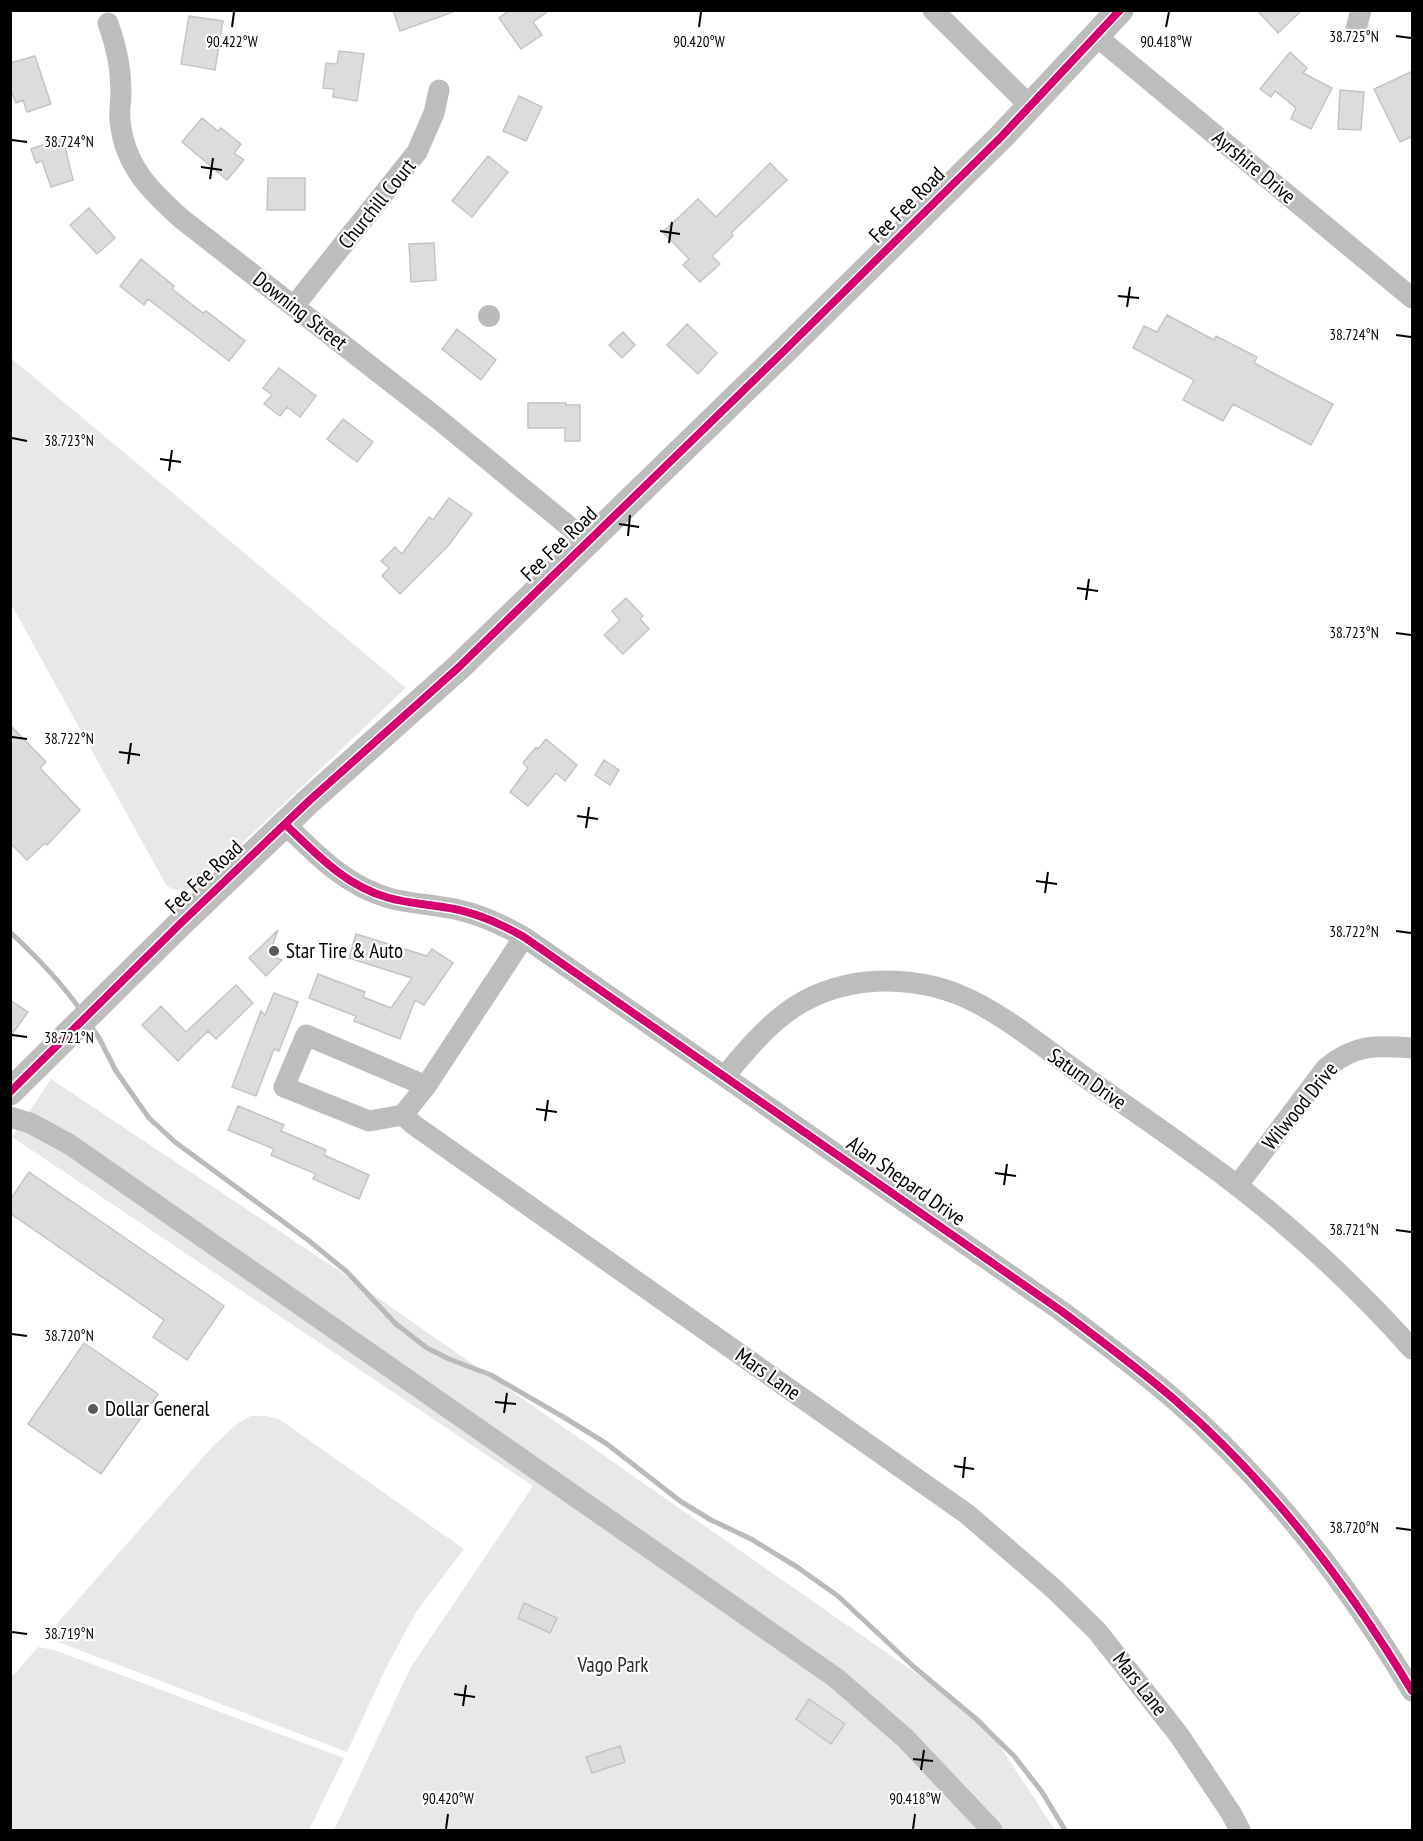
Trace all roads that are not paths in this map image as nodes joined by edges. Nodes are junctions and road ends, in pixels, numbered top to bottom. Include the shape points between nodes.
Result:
1 (933, 10) edge
2 (1120, 10) edge
3 (108, 23) dead end
4 (1096, 36) junction
5 (439, 90) dead end
6 (1030, 106) junction
7 (1413, 298) edge
8 (294, 306) junction
9 (588, 542) junction
10 (286, 825) junction
11 (524, 937) junction
12 (1413, 1048) edge
13 (725, 1076) junction
14 (426, 1086) junction
15 (10, 1092) edge
16 (403, 1115) junction
17 (10, 1117) edge
18 (1237, 1186) junction
19 (1413, 1349) edge
20 (1411, 1684) edge
21 (992, 1830) edge
22 (1239, 1830) edge

1 - 6 street
2 - 4 street, Fee Fee Road
3 - 8 street, Downing Street via 120,70 122,135 138,174 183,220
4 - 6 street, Fee Fee Road
4 - 7 street, Ayrshire Drive
5 - 8 street, Churchill Court via 417,152
6 - 9 street, Fee Fee Road
8 - 9 street, Downing Street
9 - 10 street, Fee Fee Road via 459,667
10 - 11 street, Alan Shepard Drive via 331,868 360,887 389,898 475,913
10 - 15 street, Fee Fee Road
11 - 13 street, Alan Shepard Drive
11 - 14 street
12 - 18 street, Wilwood Drive via 1371,1046 1341,1056 1326,1068
13 - 18 street, Saturn Drive via 771,1023 823,992 893,981 937,988 975,1002 1003,1020
13 - 20 street, Alan Shepard Drive via 1060,1310 1176,1401 1254,1478 1312,1544
14 - 16 street
14 - 16 street via 306,1035 284,1087 369,1121
16 - 22 street, Mars Lane via 967,1514 1097,1631 1179,1735
17 - 21 street via 69,1144 836,1678 905,1738
18 - 19 street, Saturn Drive via 1328,1263

